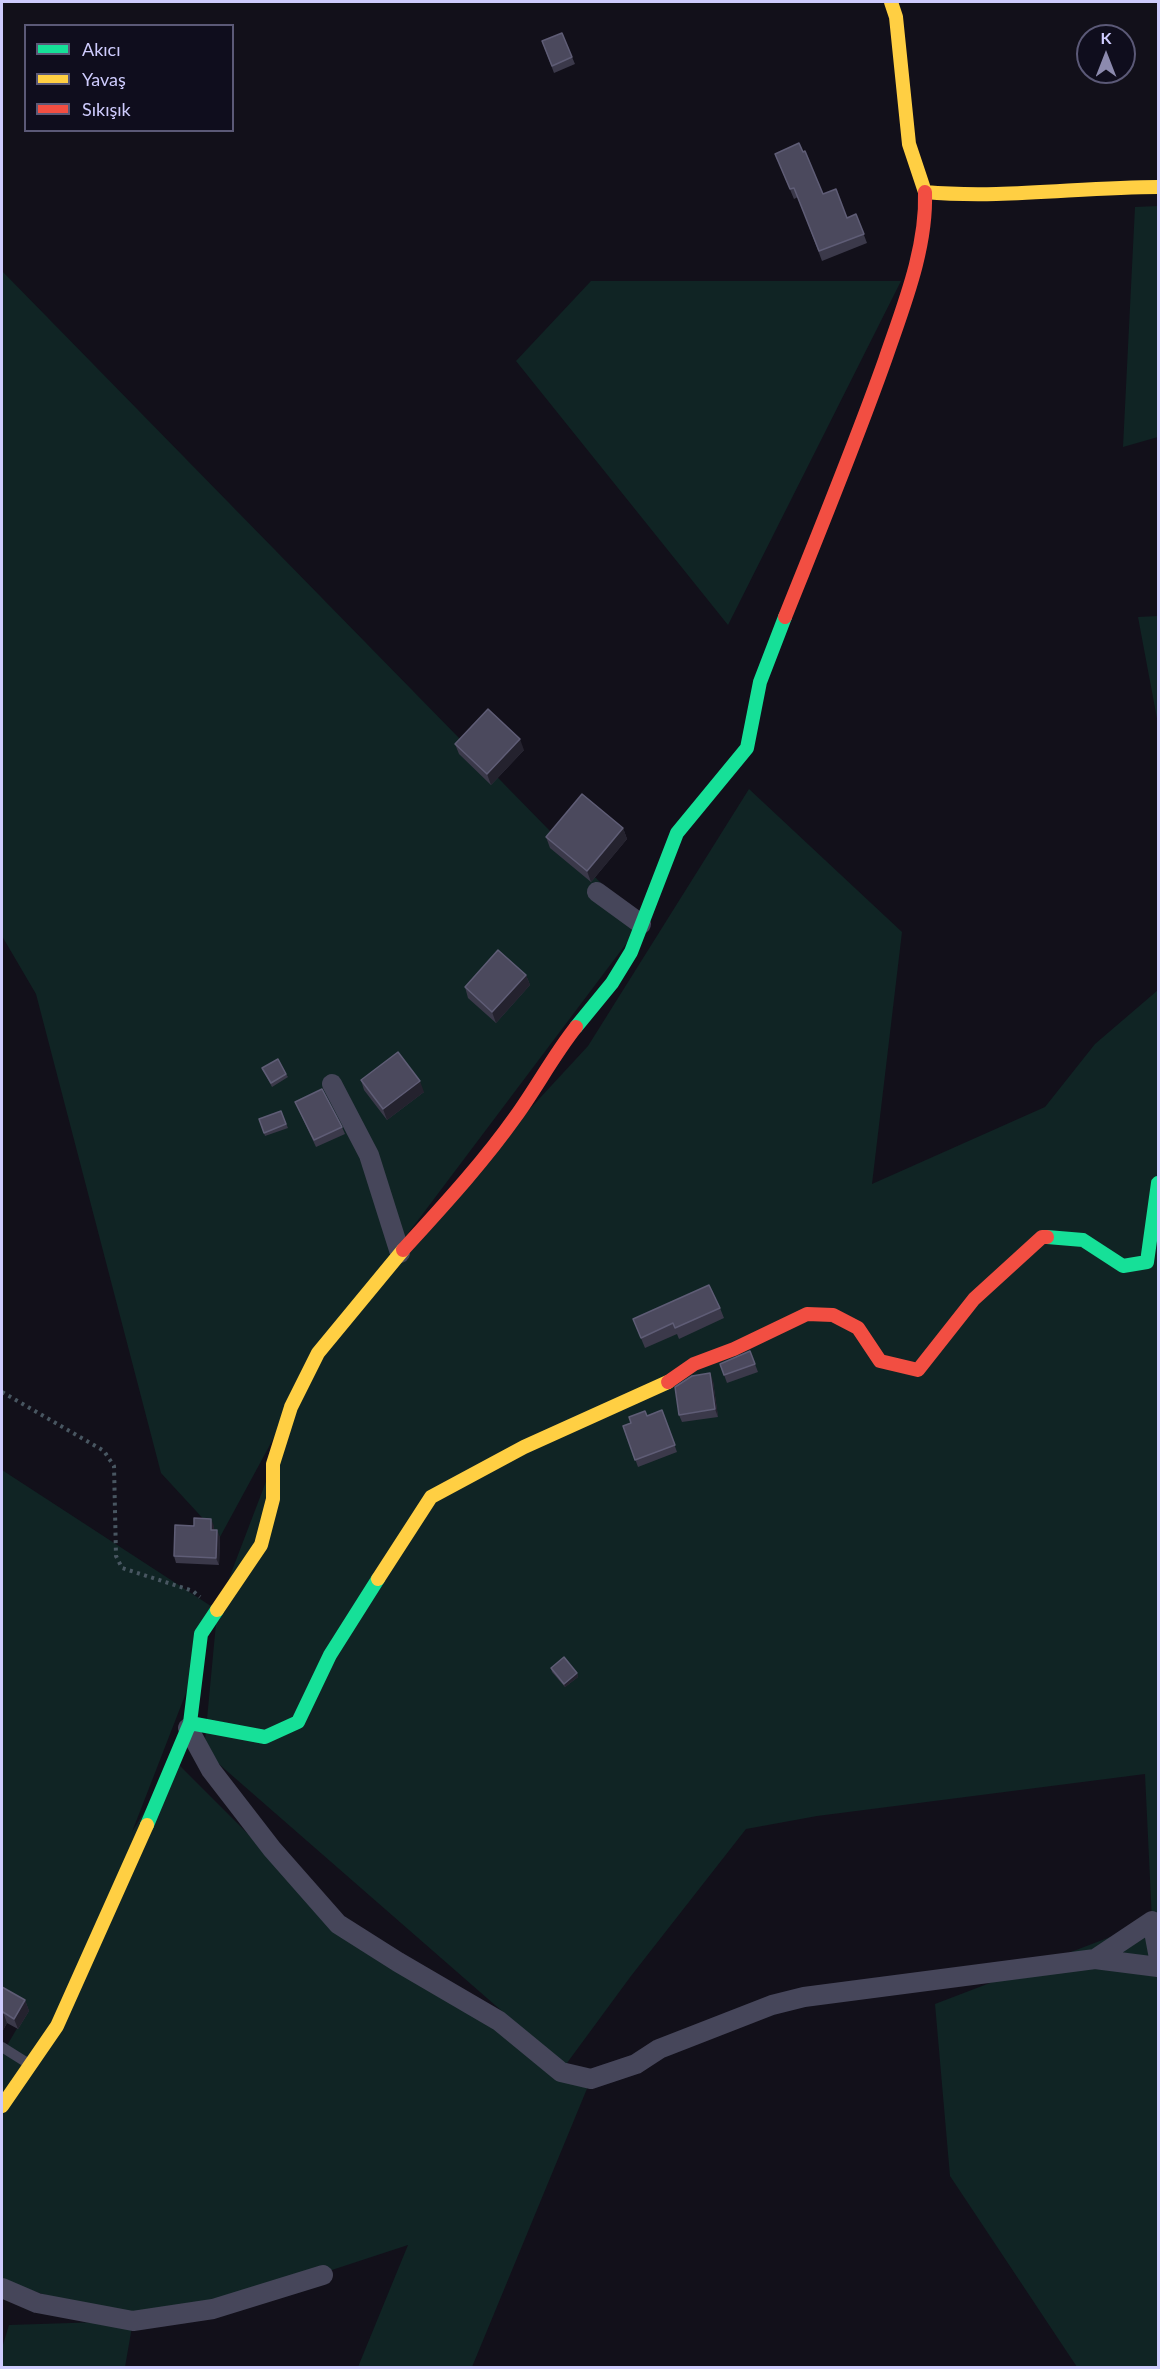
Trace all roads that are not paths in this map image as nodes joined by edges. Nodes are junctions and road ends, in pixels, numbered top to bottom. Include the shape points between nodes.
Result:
1 (891, 2) edge
2 (1158, 187) edge
3 (925, 192) junction
4 (597, 892) dead end
5 (641, 924) junction
6 (332, 1084) dead end
7 (1158, 1183) edge
8 (400, 1253) junction
9 (189, 1725) junction
10 (1158, 1953) edge
11 (1095, 1959) junction
12 (1158, 1967) edge
13 (2, 2047) edge
14 (29, 2064) junction
15 (2, 2106) edge
16 (323, 2275) dead end
17 (2, 2288) edge

1 - 3 street via 896,17 909,144
2 - 3 street via 957,195
3 - 5 street via 926,222 902,311 867,411 760,682 747,748 677,833
4 - 5 street
5 - 8 street via 631,952 612,983 552,1057 517,1115
6 - 8 street via 369,1155
7 - 9 street via 1147,1262 1123,1266 1083,1240 1042,1237 974,1299 918,1370 880,1361 858,1328 833,1315 807,1314 694,1364 661,1386 524,1447 431,1497 330,1655 298,1722 265,1737
8 - 9 street via 318,1353 291,1407 273,1464 273,1499 261,1545 201,1634
9 - 11 street via 211,1770 272,1849 338,1924 499,2021 561,2072 591,2079 636,2064 658,2049 772,2005 804,1997
9 - 14 street via 57,2026
10 - 11 street via 1152,1921
11 - 12 street
13 - 14 lane
14 - 15 street
16 - 17 street via 213,2309 133,2321 37,2303

